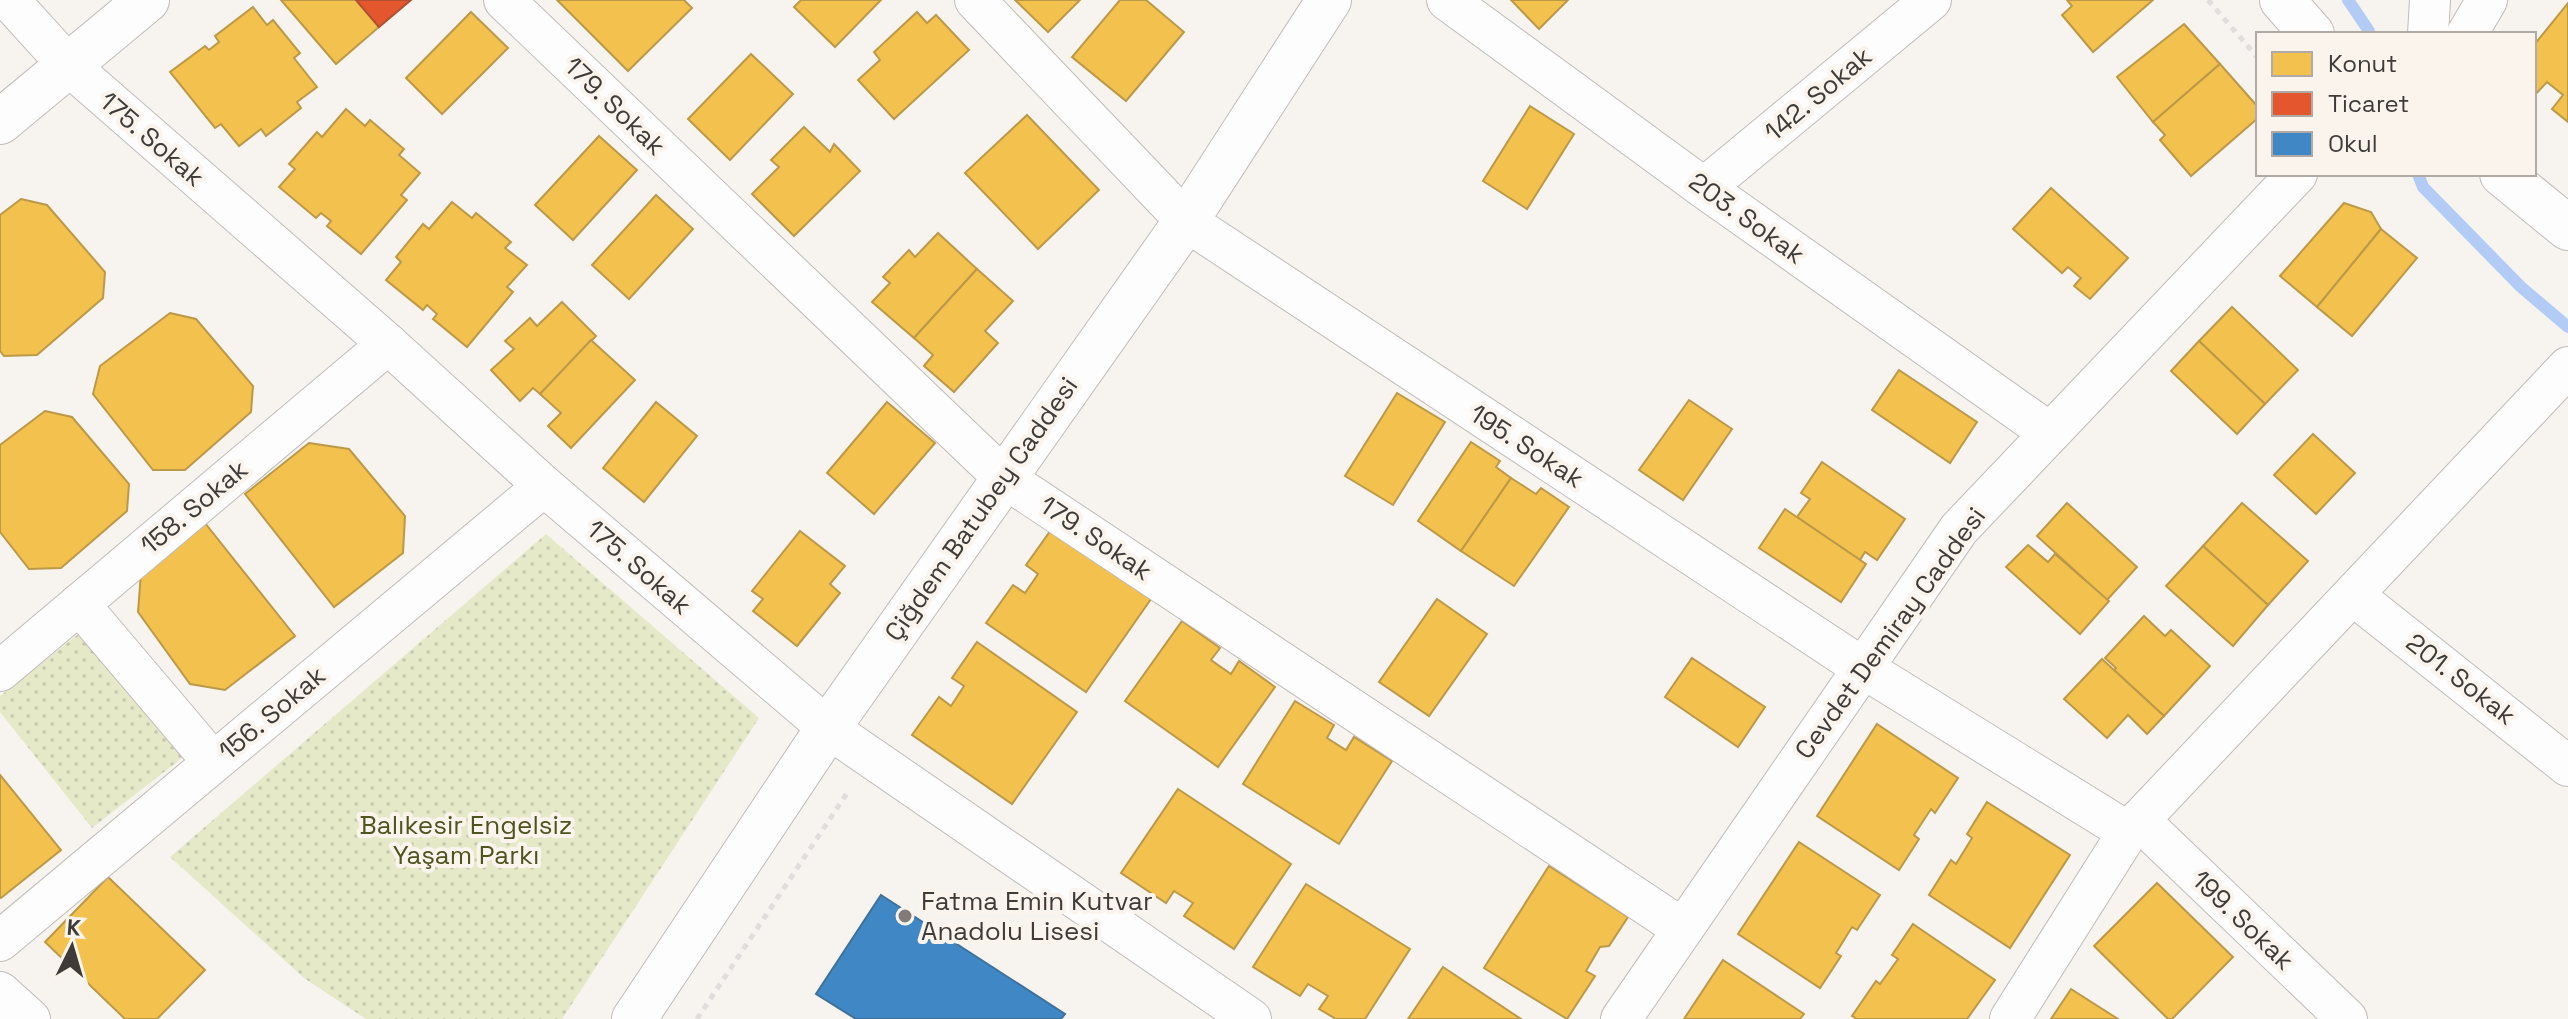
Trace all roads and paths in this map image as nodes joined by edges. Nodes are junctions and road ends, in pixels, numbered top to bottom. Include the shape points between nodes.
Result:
1 (9, 0) edge
2 (147, 0) edge
3 (504, 0) edge
4 (975, 0) edge
5 (1329, 0) edge
6 (1447, 0) edge
7 (1931, 0) edge
8 (2208, 0) edge
9 (2282, 0) edge
10 (2430, 0) edge
11 (2487, 0) edge
12 (2310, 32) edge
13 (2428, 32) edge
14 (2468, 32) edge
15 (2256, 56) edge
16 (67, 64) junction
17 (0, 122) edge
18 (2295, 176) edge
19 (2504, 176) edge
20 (1704, 188) junction
21 (1186, 221) junction
22 (2568, 228) edge
23 (388, 344) junction
24 (2568, 367) edge
25 (2050, 433) junction
26 (1003, 477) junction
27 (544, 486) junction
28 (2353, 595) junction
29 (79, 604) junction
30 (1863, 668) junction
31 (0, 671) edge
32 (828, 728) junction
33 (213, 762) junction
34 (2568, 766) edge
35 (855, 781) dead end
36 (2133, 826) junction
37 (1683, 929) junction
38 (0, 941) edge
39 (0, 992) edge
40 (30, 1019) edge
41 (634, 1019) edge
42 (697, 1019) edge
43 (1251, 1019) edge
44 (1621, 1019) edge
45 (2010, 1019) edge
46 (2347, 1019) edge

1 - 16 street, 175. Sokak
2 - 16 main road
3 - 26 street, 179. Sokak
4 - 21 street, 195. Sokak
5 - 21 main road, Çiğdem Batubey Caddesi
6 - 20 street, 203. Sokak
7 - 20 street, 142. Sokak
8 - 15 path
9 - 12 main road
10 - 13 street
11 - 14 street
16 - 17 main road
16 - 23 street, 175. Sokak
18 - 25 street, Cevdet Demiray Caddesi
19 - 22 main road
20 - 25 street, 203. Sokak
21 - 26 main road, Çiğdem Batubey Caddesi
21 - 30 street, 195. Sokak
23 - 27 street, 175. Sokak
23 - 29 street, 158. Sokak
24 - 28 street
25 - 30 street, Cevdet Demiray Caddesi via 1959,529
26 - 32 main road, Çiğdem Batubey Caddesi
26 - 37 street, 179. Sokak
27 - 32 street, 175. Sokak
27 - 33 street, 156. Sokak
28 - 34 street, 201. Sokak
28 - 36 street
29 - 31 street, 158. Sokak
29 - 33 street
30 - 36 street, 195. Sokak
30 - 37 street, Cevdet Demiray Caddesi
32 - 41 main road, Çiğdem Batubey Caddesi
32 - 43 street, 175. Sokak
33 - 38 street, 156. Sokak
35 - 42 path
36 - 45 street
36 - 46 street, 199. Sokak
37 - 44 street, Cevdet Demiray Caddesi
39 - 40 street

